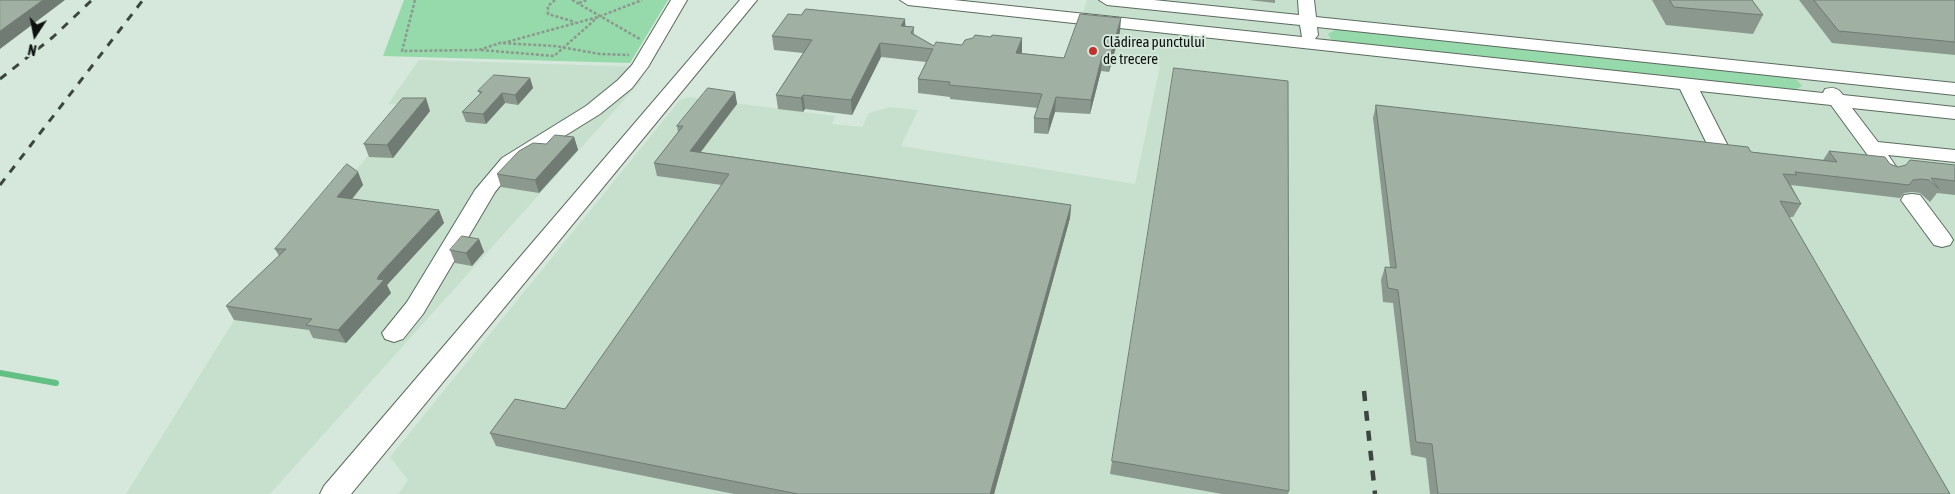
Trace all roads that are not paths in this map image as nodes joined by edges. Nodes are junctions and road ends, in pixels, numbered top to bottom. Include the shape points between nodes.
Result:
1 (679, 0) edge
2 (729, 0) edge
3 (748, 0) edge
4 (908, 0) edge
5 (1107, 0) edge
6 (1306, 0) edge
7 (992, 4) edge
8 (1308, 21) junction
9 (719, 36) junction
10 (1309, 43) junction
11 (1817, 74) junction
12 (1687, 84) junction
13 (1955, 89) edge
14 (1837, 100) junction
15 (1955, 113) edge
16 (1872, 147) junction
17 (1719, 148) edge
18 (1955, 156) edge
19 (1890, 172) edge
20 (1912, 200) dead end
21 (1942, 240) dead end
22 (394, 333) dead end
23 (334, 494) edge

1 - 22 street via 639,67 625,84 594,110 522,153 499,172 415,308
2 - 9 street via 729,12
3 - 9 street
4 - 7 street
5 - 8 street
6 - 8 street
7 - 10 street via 1081,18
8 - 10 street
8 - 11 street
9 - 23 street
10 - 12 street
11 - 13 street
11 - 14 street
12 - 14 street
12 - 17 street
14 - 15 street
14 - 16 street
16 - 18 street
16 - 19 street
20 - 21 street

